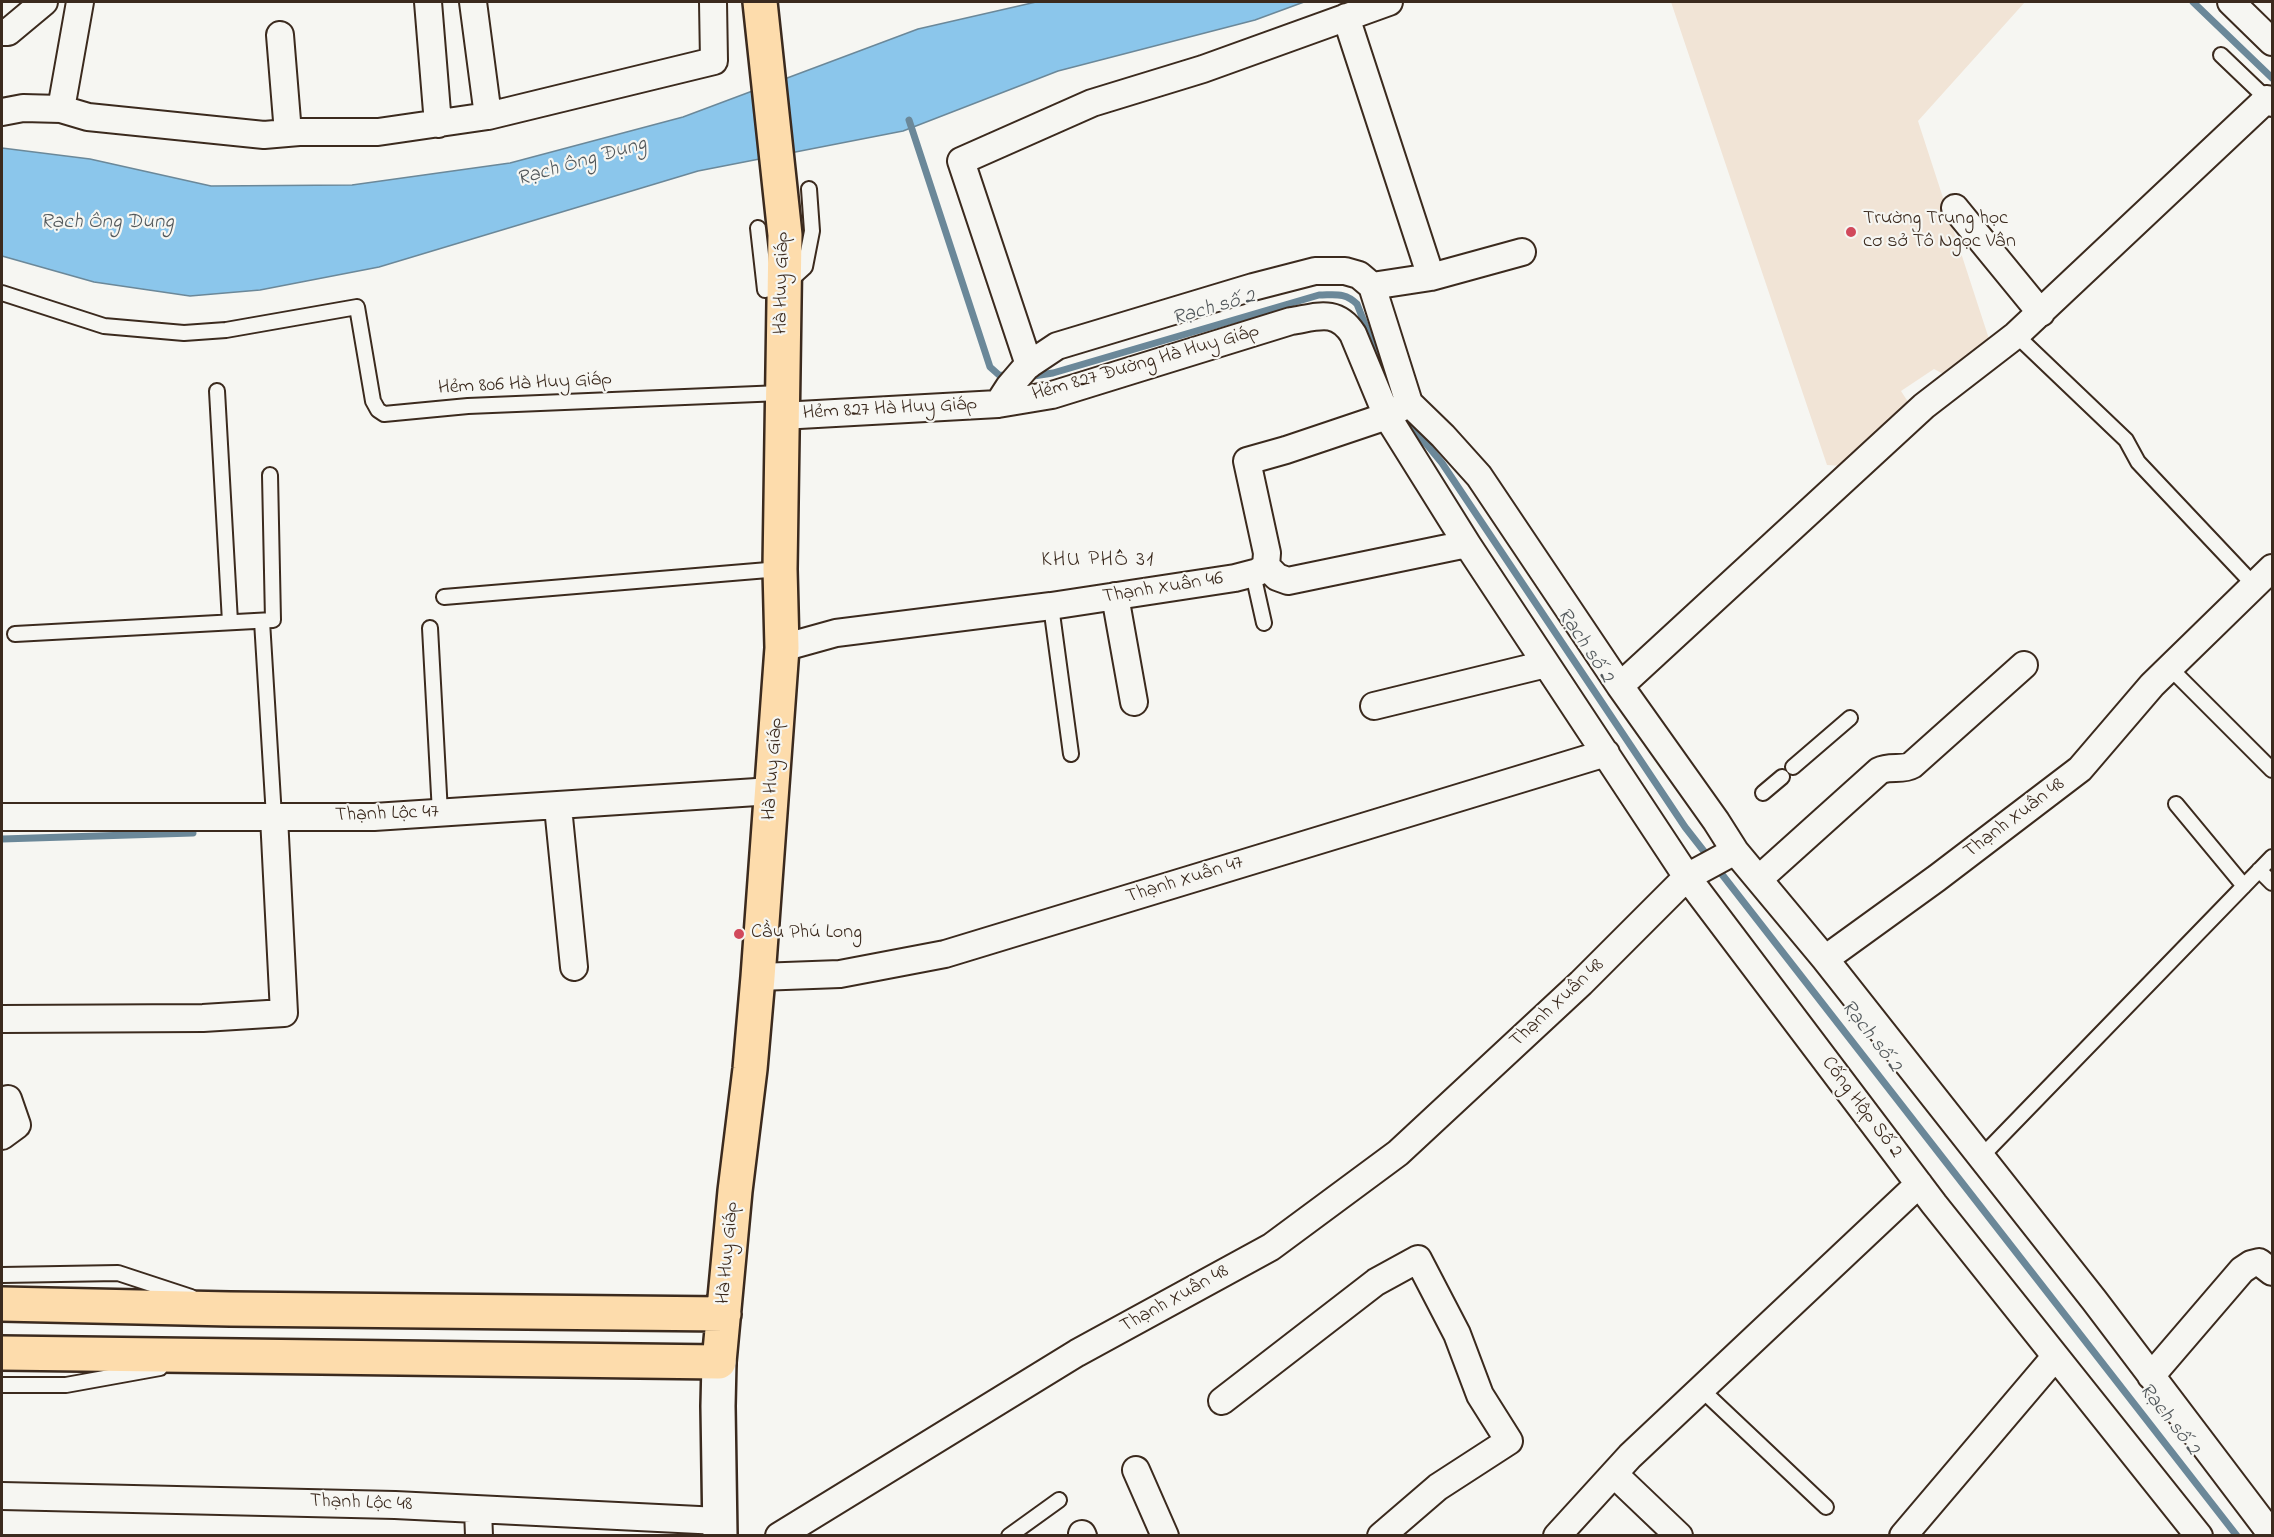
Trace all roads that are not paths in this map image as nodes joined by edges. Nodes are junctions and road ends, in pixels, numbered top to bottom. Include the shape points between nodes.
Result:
1 (44, 2) edge
2 (80, 2) edge
3 (428, 2) edge
4 (473, 2) edge
5 (713, 2) edge
6 (760, 2) edge
7 (1389, 2) edge
8 (2231, 2) edge
9 (1346, 17) junction
10 (2, 32) edge
11 (280, 35) dead end
12 (2272, 42) edge
13 (2221, 55) dead end
14 (2270, 101) edge
15 (61, 110) junction
16 (2, 112) edge
17 (488, 116) junction
18 (438, 124) junction
19 (288, 133) junction
20 (809, 189) dead end
21 (1955, 208) dead end
22 (1522, 252) dead end
23 (1431, 277) junction
24 (784, 286) junction
25 (1372, 286) junction
26 (2, 293) edge
27 (2041, 313) junction
28 (2016, 335) junction
29 (1028, 366) junction
30 (217, 391) dead end
31 (1004, 395) junction
32 (781, 404) junction
33 (1398, 409) junction
34 (270, 475) dead end
35 (1467, 544) junction
36 (780, 570) junction
37 (1259, 570) junction
38 (2264, 577) edge
39 (1115, 596) junction
40 (444, 597) dead end
41 (1051, 606) junction
42 (262, 621) junction
43 (230, 622) junction
44 (1264, 623) dead end
45 (430, 628) dead end
46 (15, 634) dead end
47 (782, 648) junction
48 (1546, 664) junction
49 (2024, 665) dead end
50 (2170, 668) junction
51 (1620, 686) junction
52 (1134, 702) dead end
53 (1374, 706) dead end
54 (1850, 718) dead end
55 (1071, 753) dead end
56 (1606, 753) junction
57 (1793, 767) dead end
58 (2272, 770) edge
59 (1782, 777) dead end
60 (772, 791) junction
61 (1763, 793) dead end
62 (2176, 804) dead end
63 (558, 807) junction
64 (440, 813) junction
65 (2, 817) edge
66 (274, 817) junction
67 (1735, 851) junction
68 (2272, 857) edge
69 (2259, 870) junction
70 (1687, 877) junction
71 (1760, 878) junction
72 (2272, 883) edge
73 (2244, 886) junction
74 (1825, 959) junction
75 (574, 967) dead end
76 (758, 977) junction
77 (2, 1019) edge
78 (8, 1099) dead end
79 (2, 1136) edge
80 (1980, 1158) junction
81 (1919, 1184) junction
82 (2272, 1272) edge
83 (2, 1275) edge
84 (2, 1304) edge
85 (230, 1309) junction
86 (724, 1314) junction
87 (2, 1353) edge
88 (231, 1355) junction
89 (2055, 1357) junction
90 (719, 1362) junction
91 (2151, 1376) junction
92 (2, 1385) edge
93 (1701, 1389) junction
94 (1222, 1401) dead end
95 (1136, 1470) dead end
96 (1614, 1474) junction
97 (2, 1496) edge
98 (1059, 1500) dead end
99 (1826, 1507) dead end
100 (478, 1510) junction
101 (720, 1528) edge
102 (2188, 1531) edge
103 (2272, 1535) edge
104 (479, 1536) edge
105 (779, 1536) edge
106 (1009, 1536) edge
107 (1165, 1536) edge
108 (1381, 1536) edge
109 (1557, 1536) edge
110 (1679, 1536) edge
111 (1904, 1536) edge

1 - 10 street via 8,32
2 - 15 street
3 - 18 street
4 - 17 street
5 - 17 street via 714,61
6 - 24 main road, Hà Huy Giáp via 766,43 772,231
7 - 9 street
8 - 12 street
9 - 23 street
9 - 29 street via 1203,69 1092,103 961,161
11 - 19 street
13 - 14 lane
14 - 27 street
15 - 16 street via 23,108
15 - 19 street via 88,117 264,135
17 - 18 street
18 - 19 street via 378,132
20 - 24 lane via 812,231 805,267
21 - 27 street
22 - 23 street
23 - 25 street
24 - 32 main road, Hà Huy Giáp
25 - 29 street, Hẻm 827 Đường Hà Huy Giáp via 1359,275 1345,271 1315,271 1057,346
25 - 33 street
26 - 32 lane, Hẻm 806 Hà Huy Giáp via 104,326 184,333 226,330 357,307 373,401 384,414 468,406
27 - 28 street
28 - 38 lane via 2126,440 2138,462
28 - 51 street via 1924,406
29 - 31 street, Hẻm 827 Đường Hà Huy Giáp
30 - 43 lane
31 - 32 street, Hẻm 827 Hà Huy Giáp
31 - 33 street, Hẻm 827 Đường Hà Huy Giáp via 1052,395 1291,321 1321,316 1337,317 1346,323
32 - 36 main road, Hà Huy Giáp
33 - 35 street, Hẻm 827 Đường Hà Huy Giáp
33 - 37 street via 1247,461 1267,552
33 - 51 street via 1443,436 1479,476
34 - 42 lane via 273,620
35 - 37 street via 1288,581
35 - 48 street, Hẻm 827 Đường Hà Huy Giáp
36 - 40 lane
36 - 47 main road, Hà Huy Giáp
37 - 39 street, Thạnh Xuân 46
37 - 44 lane
38 - 50 street, Thạnh Xuân 48
39 - 41 street, Thạnh Xuân 46
39 - 52 street
41 - 47 street, Thạnh Xuân 46 via 836,633
41 - 55 lane
42 - 43 lane
42 - 66 lane
43 - 46 lane
45 - 64 lane
47 - 60 main road, Hà Huy Giáp
48 - 53 street
48 - 56 street, Cống Hộp Số 2
49 - 71 street via 1912,765 1879,771
50 - 58 lane
50 - 74 street, Thạnh Xuân 48 via 2080,769
51 - 67 street via 1727,824
54 - 57 lane
56 - 70 street, Cống Hộp Số 2
56 - 76 street, Thạnh Xuân 47 via 945,954 840,974
59 - 61 lane
60 - 63 street, Thạnh Lộc 47
60 - 76 main road, Hà Huy Giáp
62 - 73 lane
63 - 64 street, Thạnh Lộc 47
63 - 75 street
64 - 66 street, Thạnh Lộc 47
65 - 66 street, Thạnh Lộc 47
66 - 77 street via 284,1013 203,1018
67 - 70 street, Thạnh Xuân 48
67 - 71 street
68 - 69 lane
69 - 72 lane
69 - 73 lane
70 - 81 street, Cống Hộp Số 2
70 - 105 street, Thạnh Xuân 48 via 1581,983 1398,1152 1271,1247 1077,1353
71 - 74 street
73 - 80 lane
74 - 80 street
76 - 86 main road, Hà Huy Giáp
78 - 79 street via 17,1125
80 - 91 street
81 - 89 street, Cống Hộp Số 2
81 - 93 street
82 - 91 street via 2259,1262 2242,1270
83 - 85 lane via 118,1273
84 - 85 main road
85 - 86 main road
86 - 90 main road, Hà Huy Giáp
87 - 88 main road
88 - 90 main road
88 - 92 lane via 66,1386
89 - 102 street, Cống Hộp Số 2
89 - 111 street
90 - 101 street, Hà Huy Giáp
91 - 103 street
93 - 96 street
93 - 99 lane
94 - 108 street via 1376,1282 1418,1259 1457,1334 1480,1395 1509,1441 1438,1487
95 - 107 street
96 - 109 street
96 - 110 street
97 - 100 street, Thạnh Lộc 48
98 - 106 lane
100 - 101 street, Thạnh Lộc 48
100 - 104 street

